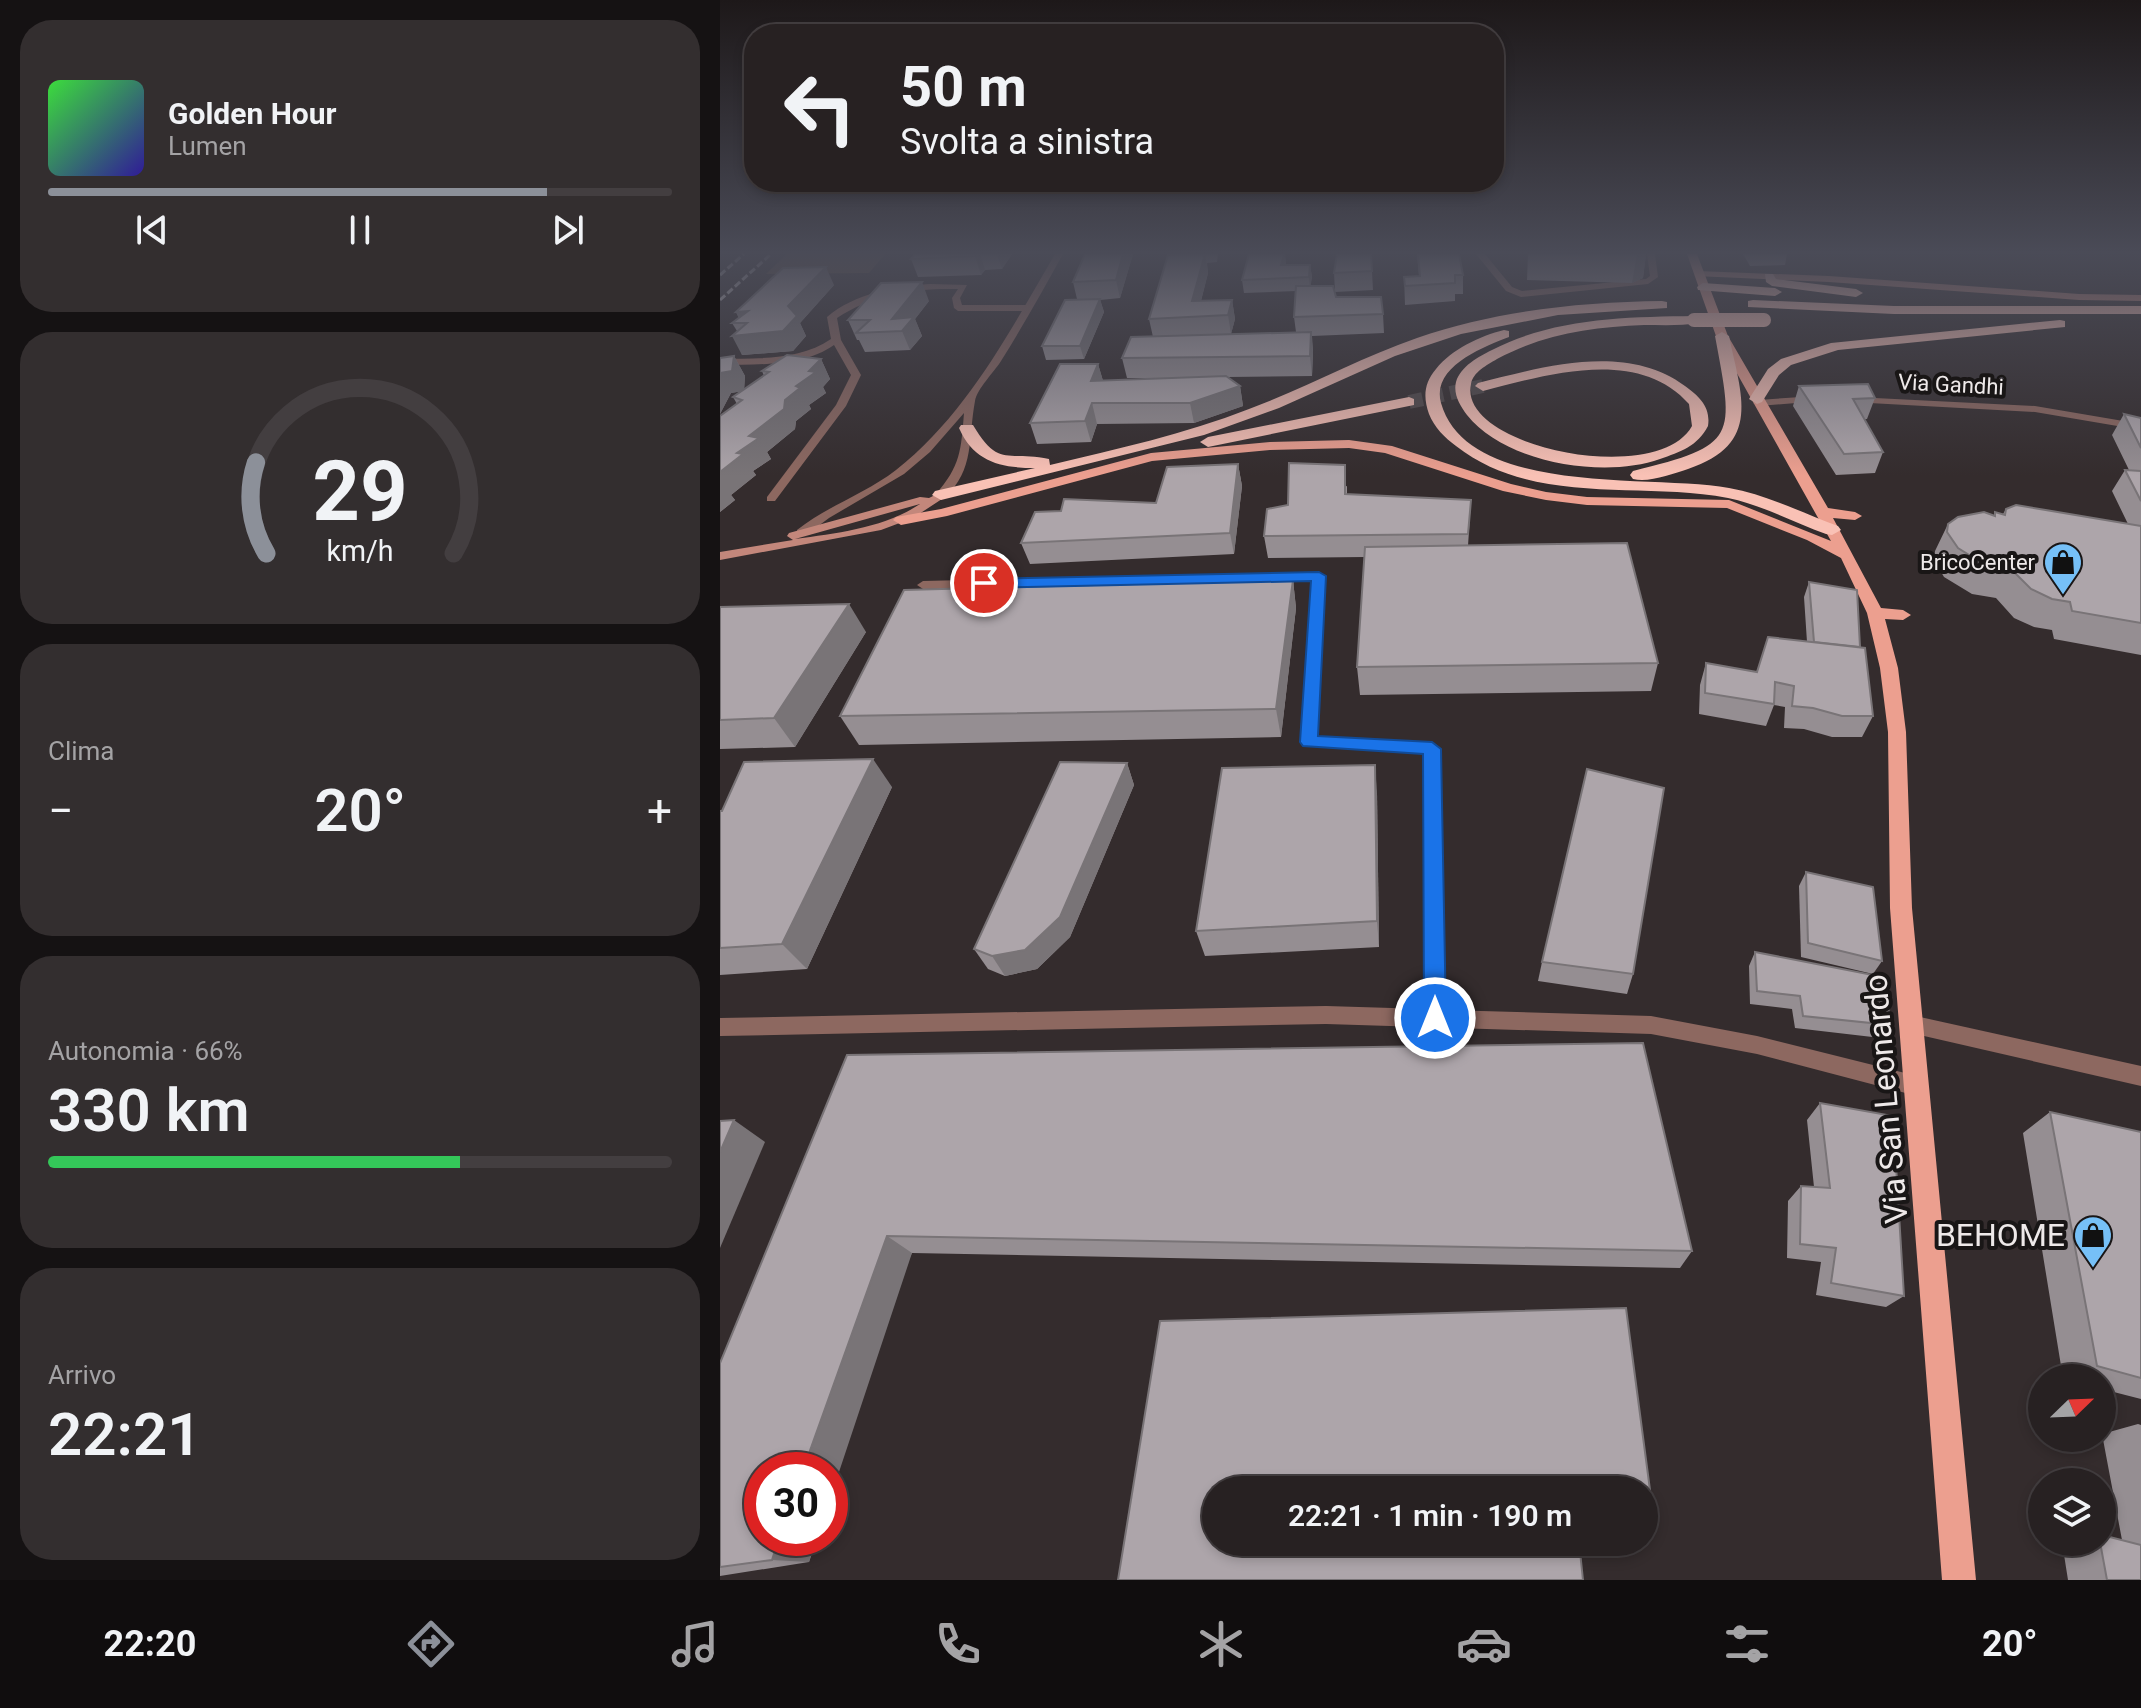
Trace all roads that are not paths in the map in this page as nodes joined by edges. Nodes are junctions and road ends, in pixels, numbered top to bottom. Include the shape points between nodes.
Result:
1 (834, 328) edge
2 (1015, 328) edge
3 (1472, 328) edge
4 (1532, 328) edge
5 (1584, 328) edge
6 (1719, 328) edge
7 (1983, 328) edge
8 (1722, 336) junction
9 (836, 340) junction
10 (720, 362) edge
11 (1483, 386) tunnel mouth
12 (1462, 388) junction
13 (1833, 400) edge
14 (1848, 400) edge
15 (1757, 401) junction
16 (970, 402) junction
17 (1409, 402) tunnel mouth
18 (2141, 427) edge
19 (967, 428) junction
20 (1151, 457) junction
21 (1093, 459) junction
22 (941, 495) junction
23 (771, 499) dead end
24 (1855, 516) dead end
25 (901, 520) junction
26 (1826, 521) junction
27 (801, 533) junction
28 (765, 545) junction
29 (1847, 555) junction
30 (720, 556) edge
31 (923, 585) dead end
32 (1875, 613) junction
33 (1903, 615) dead end
34 (1435, 1018) junction
35 (1911, 1024) junction
36 (720, 1027) edge
37 (2141, 1076) edge
38 (1917, 1086) junction
39 (1959, 1580) edge

1 - 9 street
2 - 16 street
3 - 21 highway via 1388,353 1235,420
4 - 26 highway via 1471,348 1448,365 1432,393 1434,413 1443,427 1475,452 1525,473 1590,485 1677,486 1733,494
5 - 12 highway via 1499,351 1476,365
6 - 8 main road, Via San Leonardo
7 - 15 highway via 1836,346 1786,362 1773,372
8 - 12 highway via 1736,411 1732,425 1725,440 1708,453 1661,472 1570,473 1502,453 1466,427 1459,412
8 - 15 main road, Via San Leonardo
9 - 10 street via 819,352
9 - 23 street via 856,375 841,406
11 - 12 highway via 1564,367 1622,367 1667,380 1702,413 1699,429 1684,443 1634,461 1602,464 1506,438 1475,415
13 - 15 street
14 - 18 street, Via Gandhi via 1983,404 2092,415
15 - 26 main road, Via San Leonardo
16 - 19 street
16 - 27 street via 897,475
17 - 20 highway
19 - 21 highway via 972,444 989,457 1040,463
19 - 22 street via 964,463 953,486
20 - 25 main road
20 - 29 main road via 1316,444 1387,449 1546,496 1729,504
21 - 22 highway
22 - 25 street
22 - 27 street
24 - 26 main road
25 - 28 street via 823,539
26 - 29 main road, Via San Leonardo
27 - 28 street
28 - 30 street
29 - 32 main road, Via San Leonardo
31 - 34 street via 1319,576 1309,742 1432,749
32 - 33 main road
32 - 35 main road, Via San Leonardo via 1897,732 1901,908
34 - 36 street via 1310,1015
34 - 38 street via 1651,1025 1757,1045
35 - 37 street
35 - 38 main road, Via San Leonardo
38 - 39 main road, Via San Leonardo

